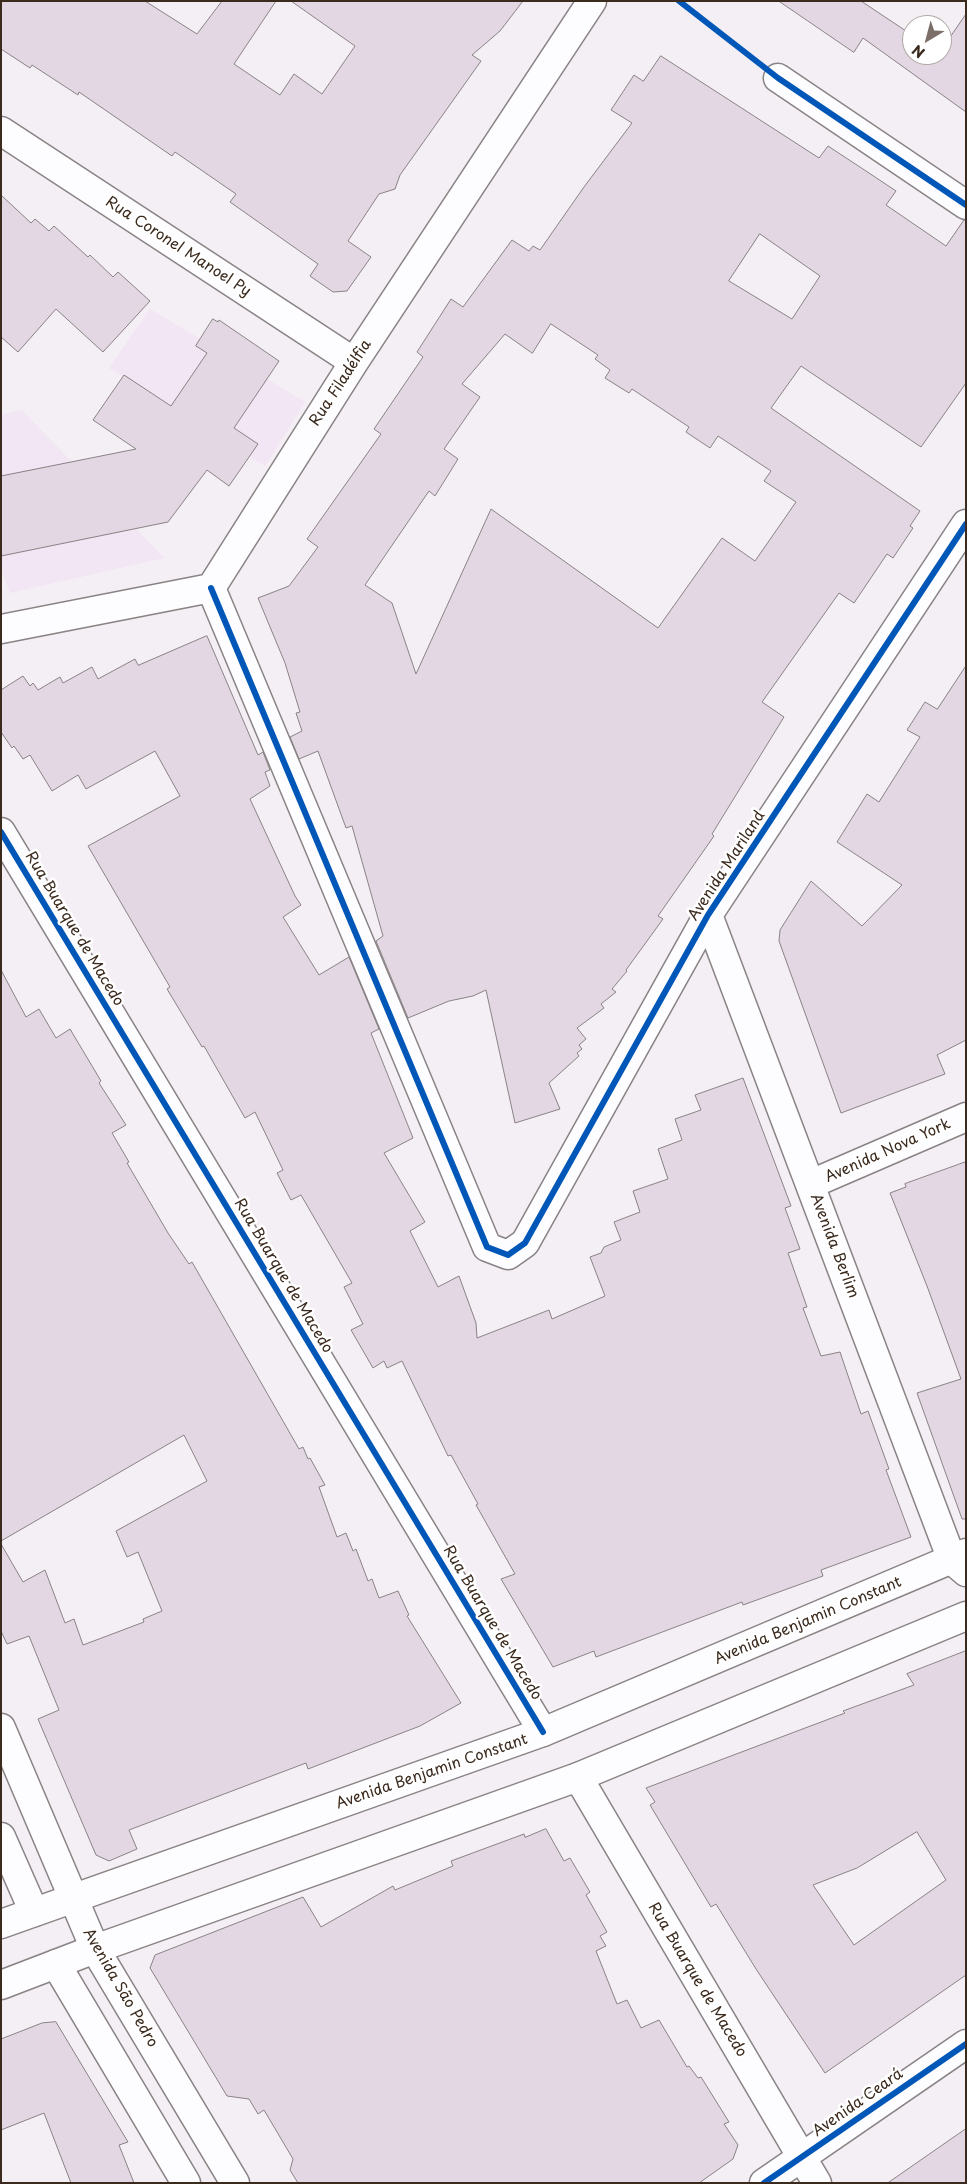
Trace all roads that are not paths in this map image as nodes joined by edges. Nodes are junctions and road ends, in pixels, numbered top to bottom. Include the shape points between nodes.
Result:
1 (592, 1) edge
2 (778, 78) dead end
3 (1, 131) edge
4 (966, 206) edge
5 (354, 362) junction
6 (966, 524) edge
7 (211, 588) junction
8 (1, 629) edge
9 (1, 832) edge
10 (708, 915) junction
11 (966, 1117) edge
12 (811, 1184) junction
13 (961, 1562) edge
14 (966, 1616) edge
15 (1, 1728) edge
16 (543, 1732) junction
17 (578, 1777) junction
18 (1, 1837) edge
19 (74, 1898) junction
20 (34, 1912) junction
21 (1, 1924) edge
22 (95, 1949) junction
23 (56, 1964) junction
24 (1, 1985) edge
25 (966, 2044) edge
26 (801, 2157) junction
27 (186, 2183) edge
28 (235, 2183) edge
29 (764, 2183) edge
30 (817, 2183) edge

1 - 5 street, Rua Filadélfia
2 - 4 street
3 - 5 street, Rua Coronel Manoel Py
5 - 7 street, Rua Filadélfia
6 - 10 street, Avenida Mariland
7 - 8 street
7 - 10 street, Avenida Mariland via 487,1247 508,1255 525,1243
9 - 16 street, Rua Buarque de Macedo
10 - 12 street, Avenida Berlim
11 - 12 street, Avenida Nova York
12 - 13 street, Avenida Berlim
13 - 16 street, Avenida Benjamin Constant
14 - 17 street
15 - 19 street, Avenida São Pedro
16 - 19 street, Avenida Benjamin Constant
17 - 22 street
17 - 26 street, Rua Buarque de Macedo
18 - 20 street
19 - 20 street, Avenida Benjamin Constant
19 - 22 street, Avenida São Pedro
20 - 21 street, Avenida Benjamin Constant
22 - 23 street
22 - 28 street, Avenida São Pedro
23 - 24 street
23 - 27 street
25 - 26 street, Avenida Ceará
26 - 29 street, Avenida Ceará
26 - 30 street, Rua Buarque de Macedo

